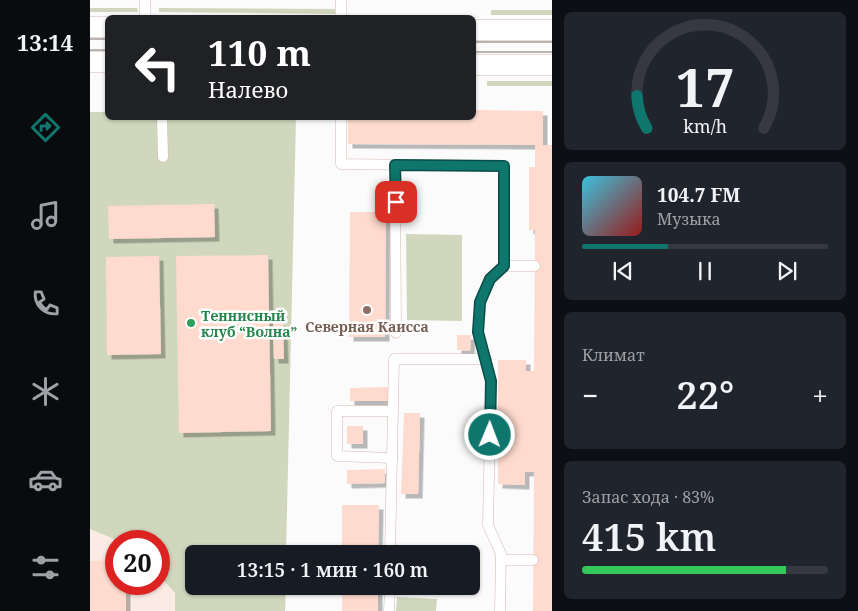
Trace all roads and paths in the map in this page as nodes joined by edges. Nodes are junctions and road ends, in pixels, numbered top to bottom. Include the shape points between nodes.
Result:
1 (145, 0) edge
2 (341, 0) edge
3 (145, 15) edge
4 (341, 15) edge
5 (90, 27) edge
6 (105, 27) edge
7 (476, 30) edge
8 (552, 30) edge
9 (90, 62) edge
10 (105, 62) edge
11 (476, 65) edge
12 (552, 66) edge
13 (162, 120) edge
14 (341, 120) edge
15 (163, 157) dead end
16 (395, 165) junction
17 (504, 266) junction
18 (535, 266) dead end
19 (396, 333) dead end
20 (486, 359) junction
21 (393, 410) junction
22 (392, 458) junction
23 (390, 545) edge
24 (501, 560) junction
25 (533, 560) dead end
26 (390, 595) edge
27 (389, 611) edge
28 (500, 611) edge

1 - 3 lane
2 - 4 lane
5 - 6 street
7 - 8 street
9 - 10 street
11 - 12 street
13 - 15 lane
14 - 16 lane via 340,164
16 - 17 lane via 504,166
16 - 19 lane
17 - 18 lane
17 - 20 lane via 490,279 480,302 478,332
20 - 21 lane via 394,360
20 - 24 lane via 491,381 488,525
21 - 22 lane
21 - 22 lane via 337,411 338,456
22 - 23 lane
24 - 25 lane
24 - 28 lane
26 - 27 lane

